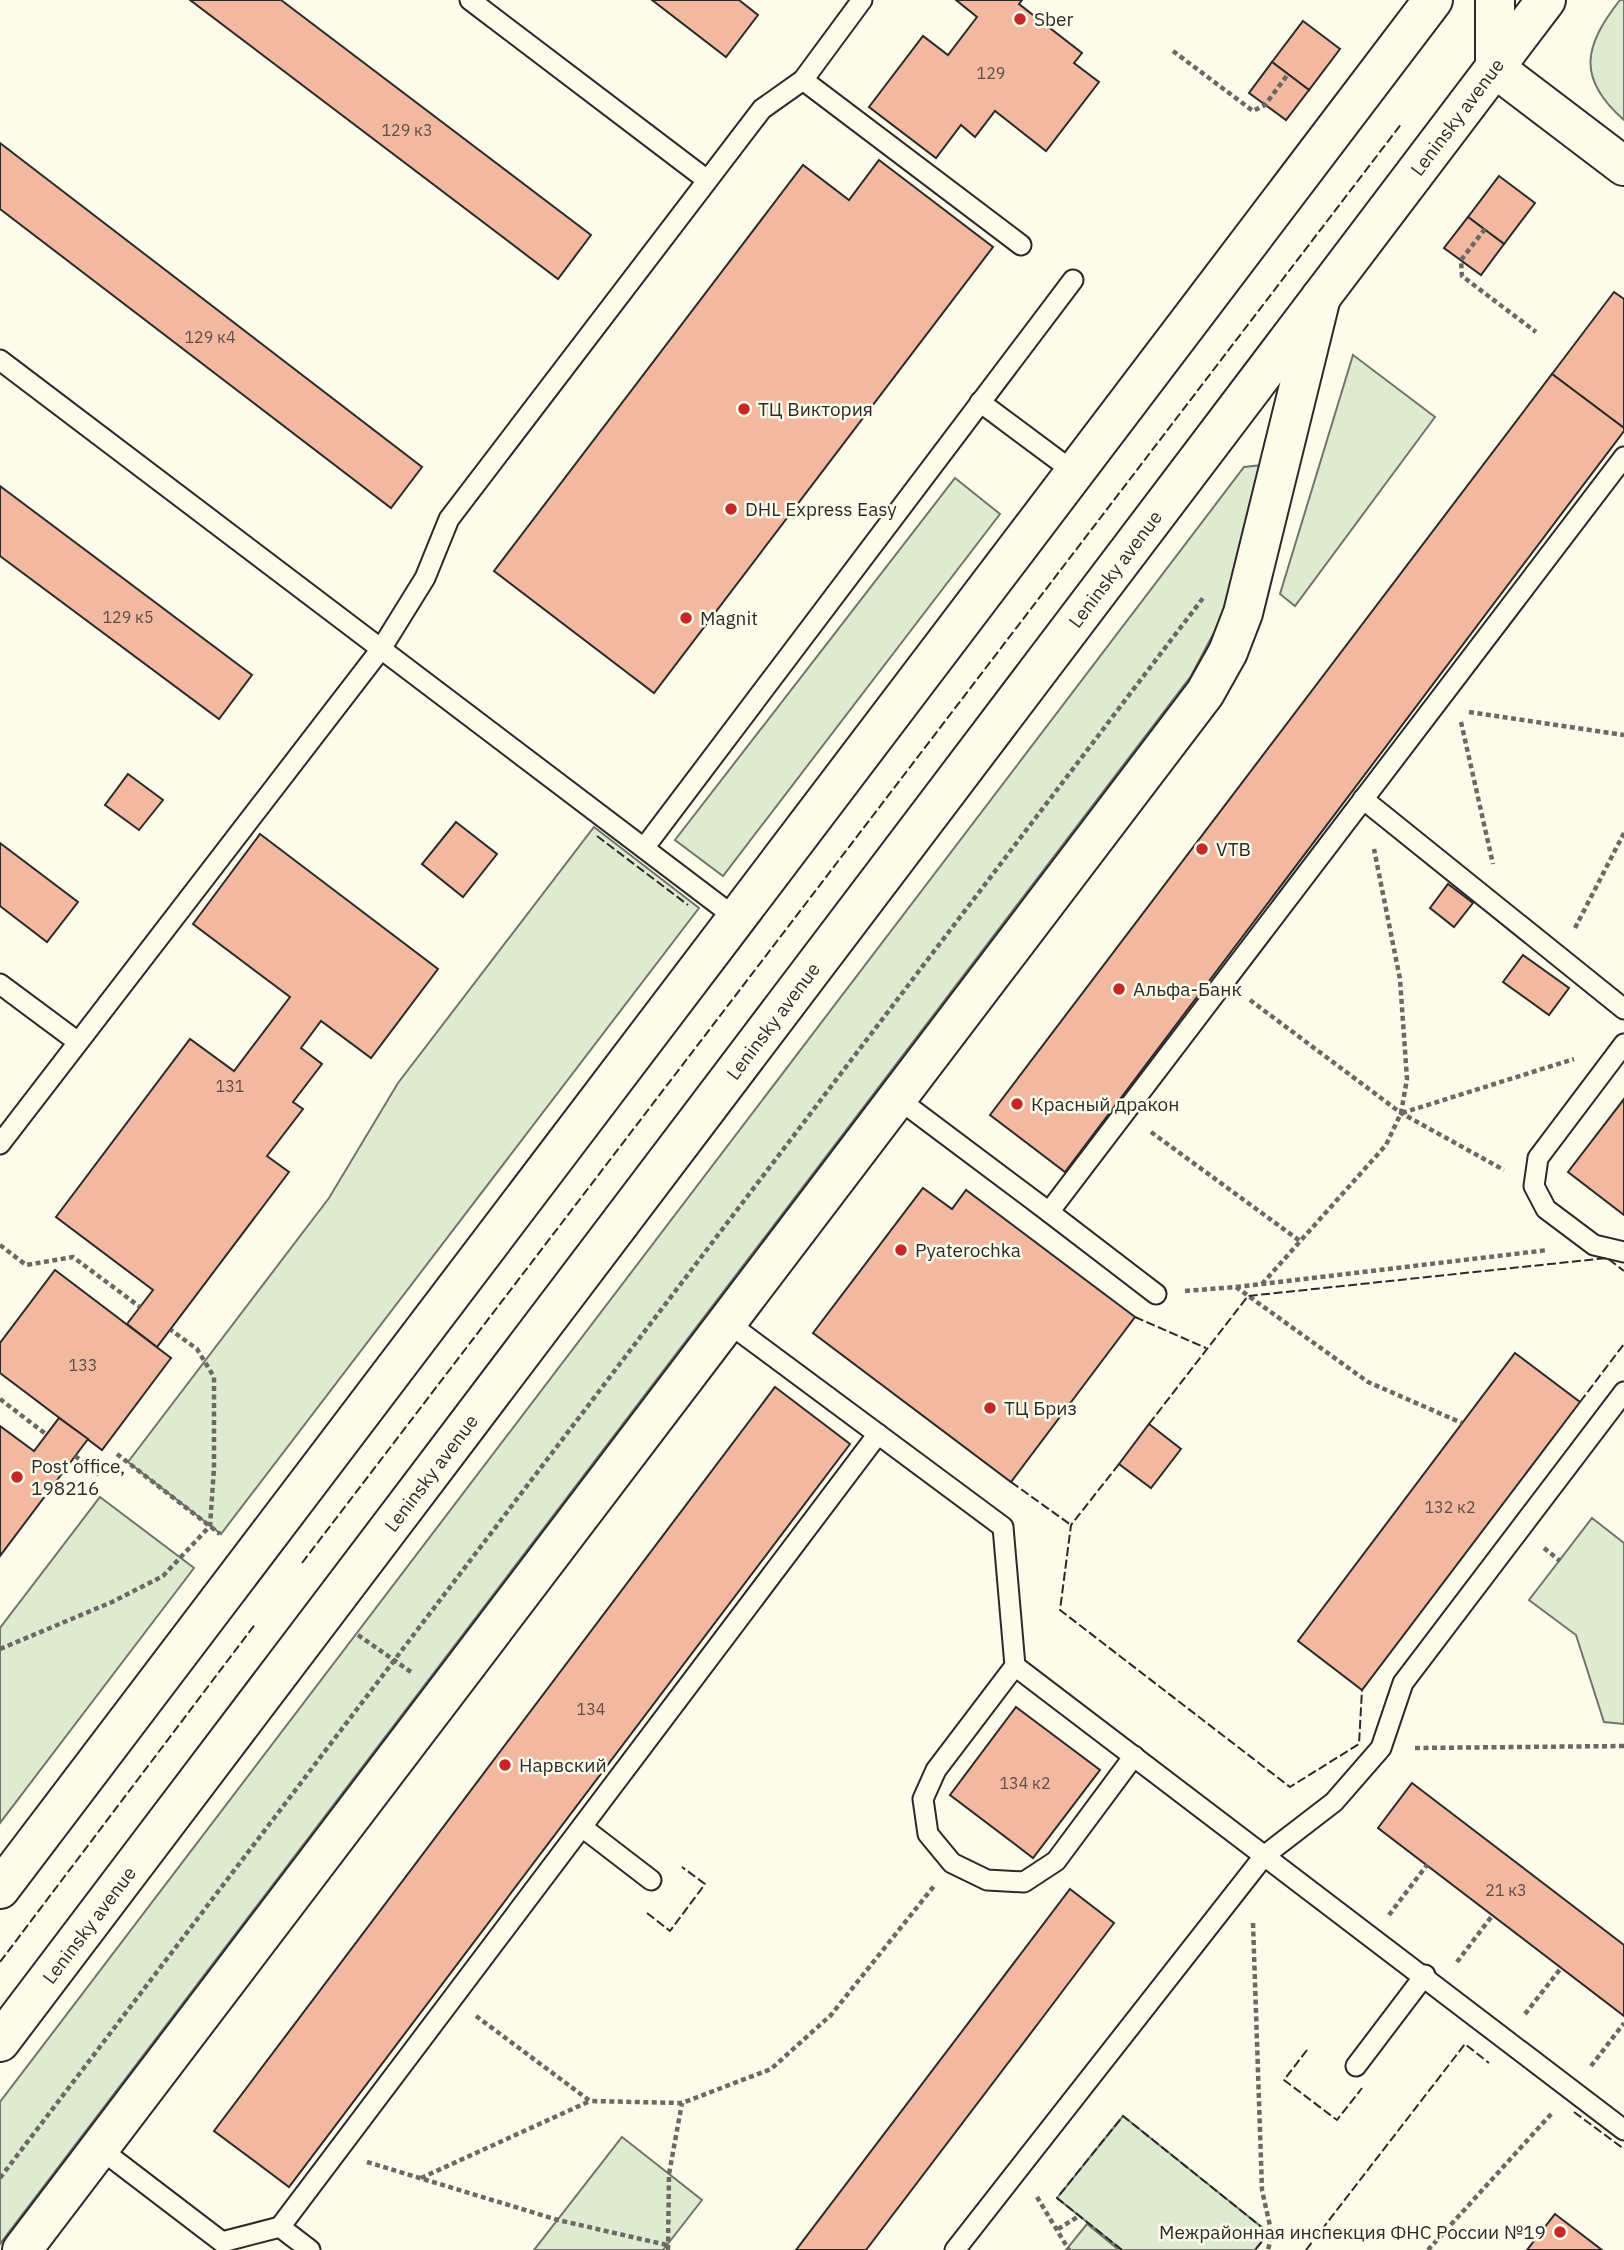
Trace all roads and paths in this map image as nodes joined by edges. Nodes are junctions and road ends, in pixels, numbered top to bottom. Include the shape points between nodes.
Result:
1 (470, 0) edge
2 (862, 0) edge
3 (1433, 0) edge
4 (1494, 0) edge
5 (1546, 0) edge
6 (1173, 51) dead end
7 (1495, 68) junction
8 (1288, 74) dead end
9 (803, 80) junction
10 (1624, 166) edge
11 (707, 180) junction
12 (1485, 229) dead end
13 (1021, 245) dead end
14 (1073, 280) dead end
15 (1321, 298) junction
16 (1536, 332) dead end
17 (0, 360) edge
18 (980, 402) junction
19 (1624, 457) edge
20 (1074, 472) junction
21 (1208, 592) dead end
22 (381, 649) junction
23 (1624, 735) edge
24 (1363, 799) junction
25 (1624, 833) edge
26 (644, 848) junction
27 (1504, 912) junction
28 (736, 918) junction
29 (1560, 957) junction
30 (1224, 980) junction
31 (0, 984) edge
32 (1624, 1009) edge
33 (78, 1042) junction
34 (1624, 1044) edge
35 (1585, 1055) dead end
36 (897, 1098) junction
37 (1124, 1113) junction
38 (1401, 1113) junction
39 (0, 1144) edge
40 (1534, 1186) junction
41 (1049, 1212) junction
42 (1300, 1241) junction
43 (0, 1245) edge
44 (1594, 1245) junction
45 (1624, 1252) edge
46 (1262, 1284) junction
47 (1236, 1287) junction
48 (1156, 1294) joint
49 (140, 1307) dead end
50 (727, 1322) junction
51 (171, 1330) dead end
52 (1624, 1392) edge
53 (0, 1399) edge
54 (1462, 1423) dead end
55 (878, 1434) junction
56 (47, 1435) dead end
57 (117, 1454) dead end
58 (75, 1456) dead end
59 (101, 1476) dead end
60 (210, 1526) junction
61 (221, 1534) dead end
62 (354, 1632) dead end
63 (0, 1649) edge
64 (394, 1660) junction
65 (1015, 1666) junction
66 (420, 1678) dead end
67 (1624, 1746) edge
68 (1381, 1748) junction
69 (1134, 1756) junction
70 (582, 1827) junction
71 (1264, 1856) junction
72 (952, 1863) junction
73 (1427, 1865) dead end
74 (1251, 1873) junction
75 (651, 1880) dead end
76 (0, 1889) edge
77 (1492, 1916) dead end
78 (1373, 1936) junction
79 (1561, 1968) dead end
80 (1432, 1981) junction
81 (453, 1998) junction
82 (1624, 2023) edge
83 (1506, 2039) junction
84 (0, 2042) edge
85 (1356, 2066) dead end
86 (1572, 2091) junction
87 (590, 2101) junction
88 (682, 2104) junction
89 (1624, 2130) edge
90 (99, 2148) junction
91 (336, 2153) junction
92 (1018, 2167) junction
93 (0, 2178) edge
94 (421, 2178) junction
95 (1079, 2216) dead end
96 (280, 2228) junction
97 (1058, 2229) junction
98 (668, 2247) edge
99 (22, 2250) edge
100 (310, 2250) edge
101 (955, 2250) edge
102 (1069, 2250) edge
103 (1268, 2250) edge
104 (1428, 2250) edge

1 - 11 lane
2 - 9 lane
3 - 20 main road
4 - 7 main road
5 - 7 main road, Leninsky avenue
6 - 8 path via 1253,111 1265,105
7 - 10 main road
7 - 15 main road, Leninsky avenue
9 - 11 lane via 762,109
9 - 13 lane
11 - 22 lane via 449,519 425,578
12 - 16 path via 1461,260 1462,276
14 - 18 lane
15 - 36 main road via 1242,613 1228,652 1205,693
15 - 84 main road, Leninsky avenue
17 - 22 lane
18 - 20 lane
18 - 26 lane
19 - 24 lane
20 - 28 main road
21 - 64 path
22 - 26 lane
22 - 33 lane
23 - 27 path via 1459,711
24 - 27 lane
24 - 30 lane
24 - 38 path via 1400,979 1407,1079
25 - 29 path
26 - 28 lane
27 - 29 lane
28 - 76 main road
29 - 32 lane
30 - 37 lane
30 - 38 path
31 - 33 lane
33 - 39 lane
34 - 40 lane via 1538,1158
35 - 38 path
36 - 41 lane
36 - 50 main road
37 - 41 lane
37 - 42 path
38 - 40 path
38 - 42 path via 1386,1145
40 - 44 lane via 1546,1209
41 - 48 lane
42 - 46 path
43 - 49 path via 26,1265 73,1257
44 - 45 lane
44 - 46 path
46 - 47 path
47 - 48 path
47 - 54 path via 1368,1382
50 - 55 lane
50 - 90 main road
51 - 60 path via 197,1349 214,1377
52 - 68 lane via 1403,1683
53 - 56 path
55 - 65 lane via 1003,1527
55 - 70 lane
57 - 60 path
58 - 59 path
60 - 61 path
60 - 63 path via 163,1576
62 - 64 path
64 - 66 path
64 - 93 path
65 - 69 lane
65 - 72 lane via 936,1770 923,1799 928,1834
67 - 68 path
68 - 71 lane via 1334,1802
69 - 71 lane
69 - 72 lane via 1056,1861 1024,1882 987,1880
70 - 75 lane
70 - 81 lane
71 - 74 lane
71 - 78 lane
72 - 88 path via 831,2015 771,2069
73 - 78 path
74 - 92 lane
74 - 103 path via 1262,2190 1272,2235
77 - 80 path
78 - 80 lane
79 - 83 path
80 - 83 lane
80 - 85 lane
81 - 87 path
81 - 91 lane
82 - 86 path
83 - 86 lane
86 - 89 lane
86 - 104 path
87 - 88 path
87 - 94 path
88 - 98 path via 669,2174
90 - 96 lane via 222,2242
90 - 99 main road
91 - 94 path
91 - 96 lane
92 - 97 path
92 - 101 lane
94 - 98 path via 558,2220
95 - 97 path
96 - 100 lane
97 - 102 path

